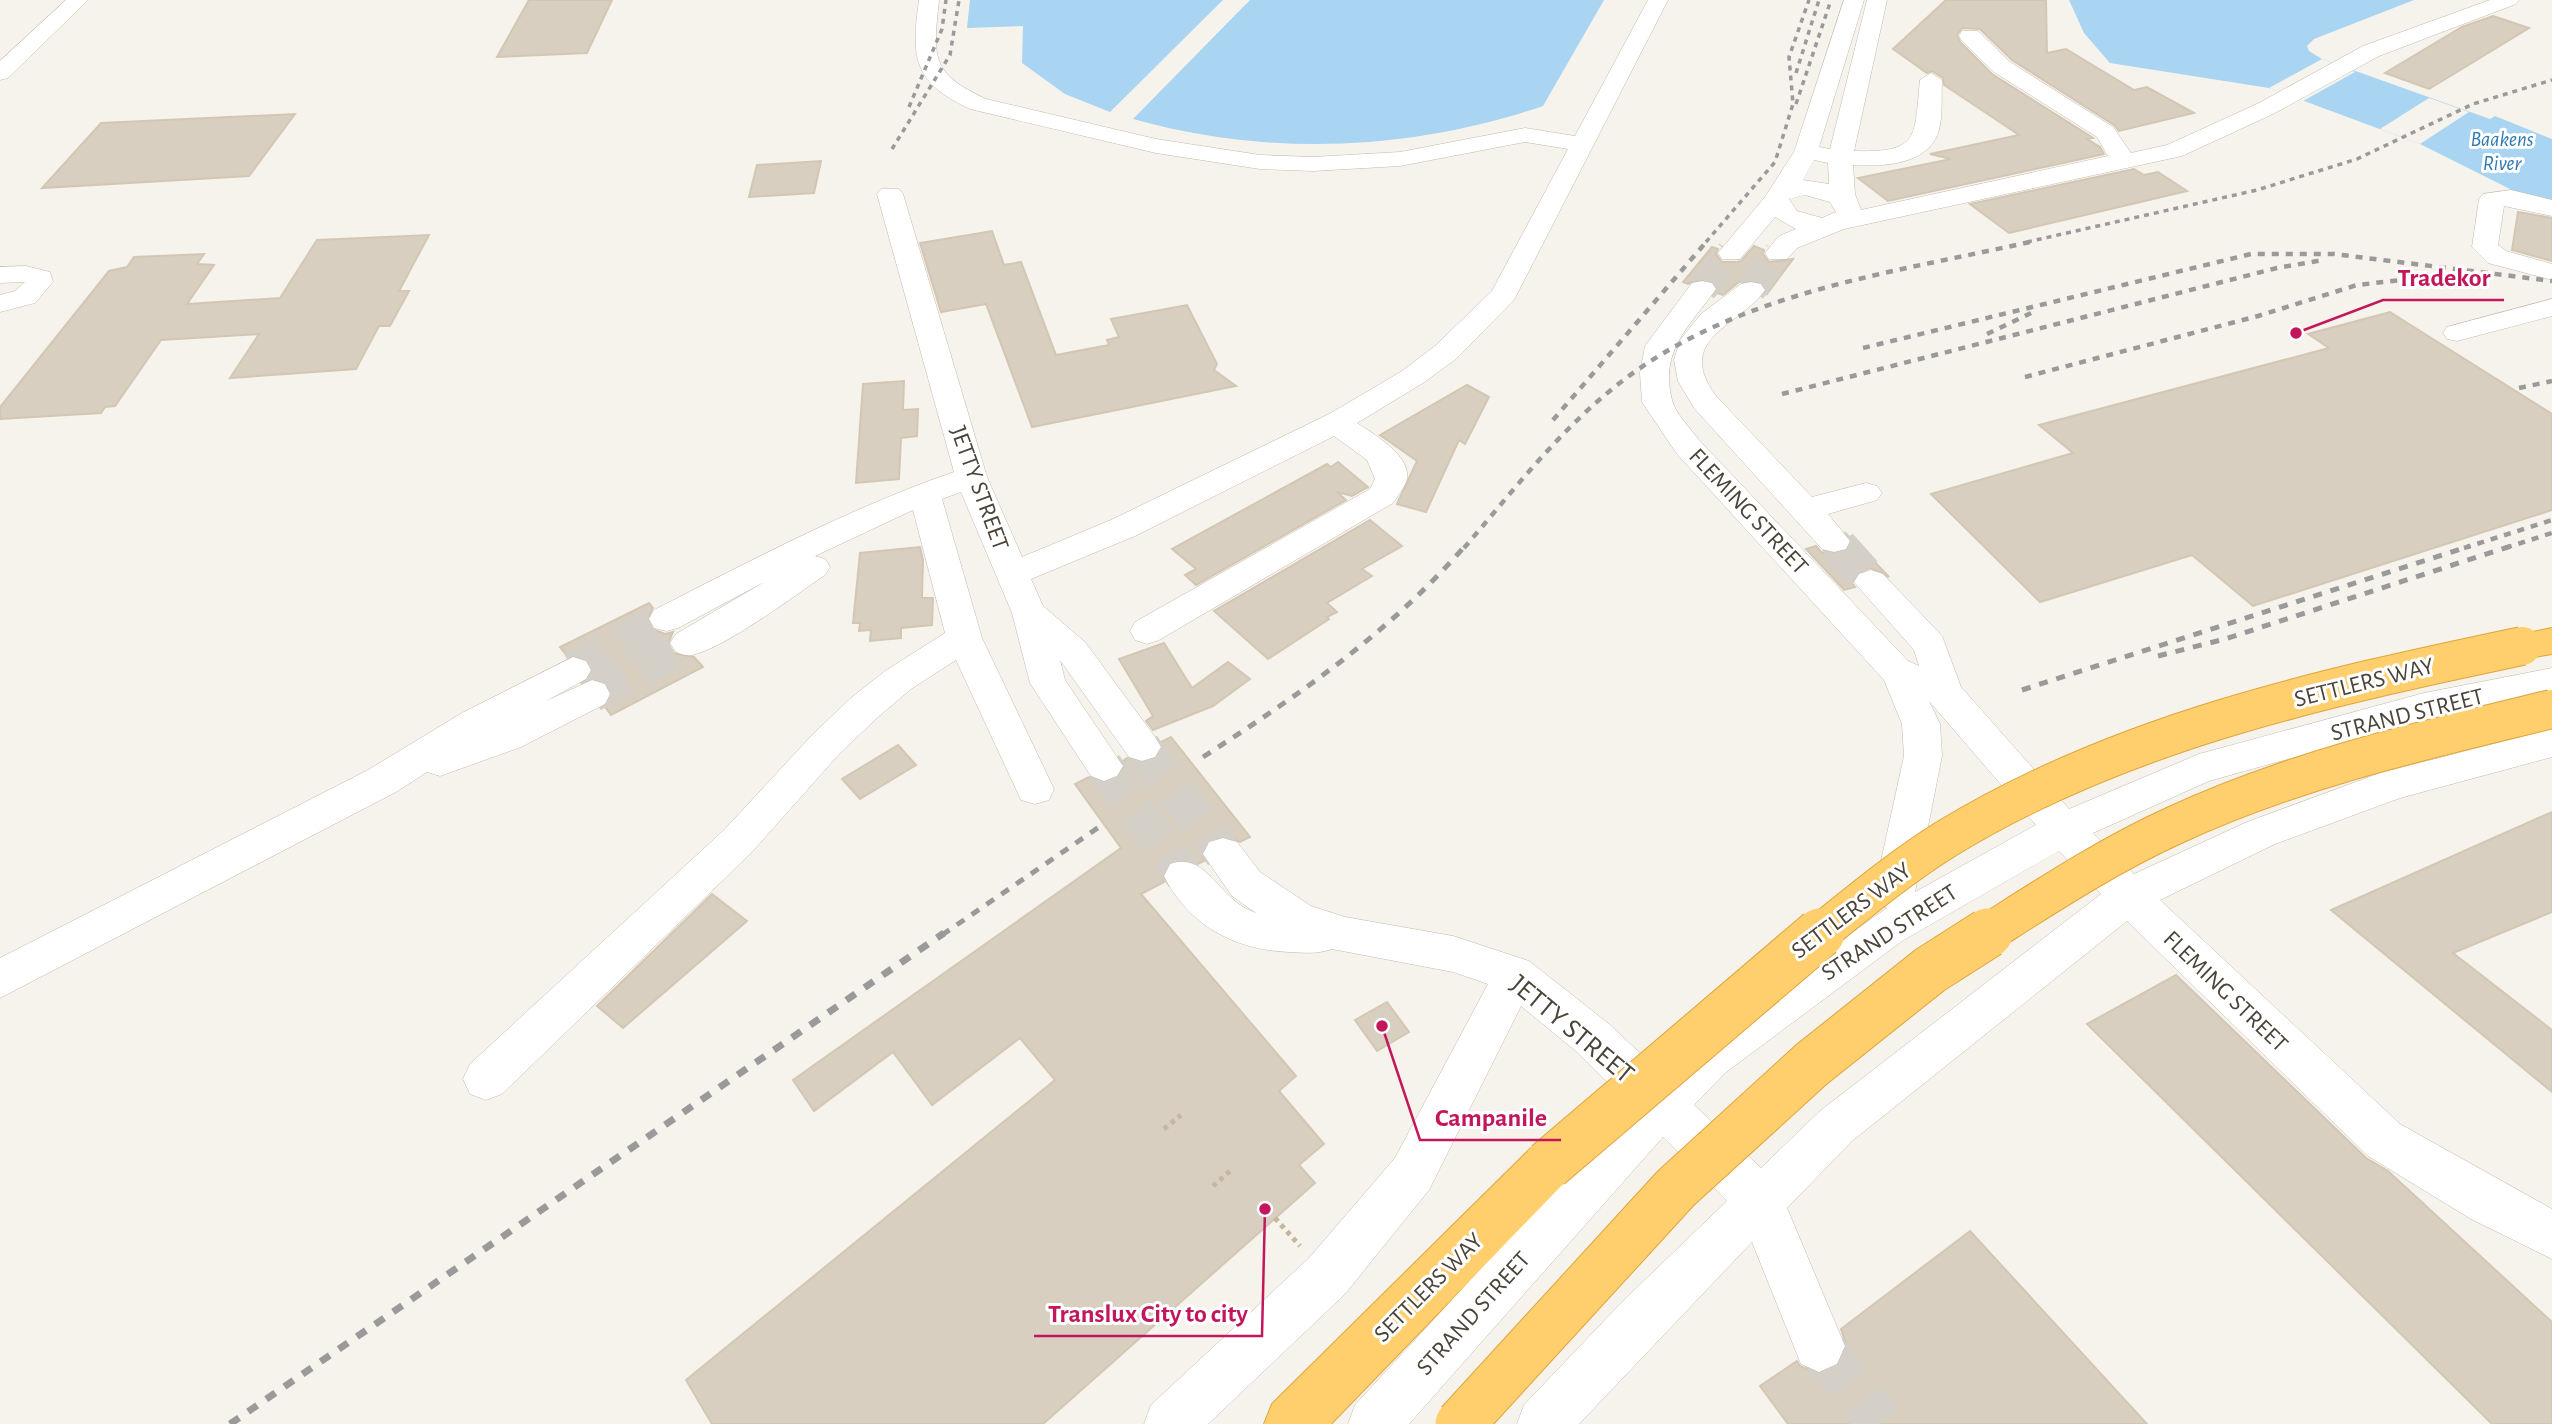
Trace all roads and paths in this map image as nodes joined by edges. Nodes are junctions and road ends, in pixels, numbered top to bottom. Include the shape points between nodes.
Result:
1 (51, 0) edge
2 (78, 0) edge
3 (929, 0) edge
4 (1658, 0) edge
5 (1854, 0) edge
6 (1877, 0) edge
7 (2509, 0) edge
8 (1970, 36) dead end
9 (0, 46) edge
10 (0, 73) edge
11 (1931, 80) dead end
12 (1583, 144) junction
13 (1806, 152) junction
14 (1840, 159) junction
15 (2112, 165) junction
16 (890, 194) dead end
17 (1777, 197) junction
18 (2552, 208) edge
19 (1840, 212) junction
20 (1731, 253) tunnel mouth
21 (1778, 253) tunnel mouth
22 (2552, 272) edge
23 (0, 275) edge
24 (1702, 289) tunnel mouth
25 (1751, 289) tunnel mouth
26 (0, 304) edge
27 (2552, 307) edge
28 (2458, 333) dead end
29 (1334, 422) junction
30 (971, 477) junction
31 (1866, 493) dead end
32 (915, 497) junction
33 (1805, 510) junction
34 (1833, 541) tunnel mouth
35 (1012, 573) junction
36 (1871, 582) tunnel mouth
37 (1029, 613) junction
38 (677, 631) tunnel mouth
39 (1147, 631) dead end
40 (964, 638) junction
41 (2552, 641) edge
42 (1899, 673) junction
43 (2552, 681) edge
44 (583, 682) tunnel mouth
45 (1945, 693) junction
46 (2552, 709) edge
47 (2552, 743) edge
48 (1142, 747) tunnel mouth
49 (1104, 766) tunnel mouth
50 (1035, 789) dead end
51 (2063, 829) junction
52 (1223, 854) tunnel mouth
53 (1184, 876) tunnel mouth
54 (2130, 895) junction
55 (1887, 928) junction
56 (1362, 938) junction
57 (1514, 974) junction
58 (0, 979) edge
59 (486, 1079) dead end
60 (1662, 1104) junction
61 (1181, 1115) dead end
62 (1164, 1129) dead end
63 (1231, 1170) dead end
64 (1213, 1186) dead end
65 (1759, 1199) junction
66 (2552, 1235) edge
67 (1819, 1346) tunnel mouth
68 (1170, 1424) edge
69 (1292, 1424) edge
70 (1374, 1424) edge
71 (1460, 1424) edge
72 (1543, 1424) edge

1 - 9 street
2 - 10 street
3 - 12 street via 924,59 934,75 962,97 1156,146 1260,162 1313,164 1400,159 1525,135
4 - 12 lane
5 - 13 street
6 - 14 street
7 - 15 street via 2384,46 2185,147
8 - 15 street via 2002,67 2111,137 2121,158
11 - 14 street via 1925,134 1917,146 1898,154
12 - 29 lane via 1504,294 1486,316 1411,380
13 - 14 street
13 - 17 street
14 - 19 street
15 - 19 street via 1930,205
16 - 30 street, JETTY STREET
17 - 19 street via 1778,208 1794,219
17 - 19 street via 1793,188 1817,189 1838,196
17 - 20 street
18 - 22 street via 2511,198 2492,199 2485,247 2504,260
19 - 21 street via 1788,242
23 - 26 street via 40,278 24,297
24 - 42 street, FLEMING STREET via 1659,346 1657,402 1688,447
25 - 33 street, FLEMING STREET via 1701,332 1688,356 1690,380
27 - 28 street
29 - 35 lane via 1126,528
29 - 39 street via 1388,465 1391,479 1382,496
30 - 32 street
30 - 35 street, JETTY STREET
31 - 33 street
32 - 38 street via 738,617
32 - 40 street
33 - 34 street, FLEMING STREET
35 - 37 street, JETTY STREET
36 - 45 street, FLEMING STREET via 1930,645
37 - 48 street via 1072,651
37 - 49 street, JETTY STREET via 1048,683
40 - 50 street
40 - 59 street via 864,708 738,841
41 - 69 highway, SETTLERS WAY, bridge via 2351,681 2212,722 2115,756 2018,799 1945,840 1795,951 1548,1165
42 - 45 street, FLEMING STREET
42 - 55 street via 1921,724 1923,757
43 - 51 street, STRAND STREET via 2424,706 2199,769
44 - 58 street via 509,737 383,781
45 - 51 street, FLEMING STREET
46 - 71 highway, bridge via 2371,755 2172,826 2046,896 1930,970 1812,1064 1676,1188
47 - 54 street via 2394,784 2261,833
51 - 54 street, FLEMING STREET
51 - 55 street, STRAND STREET
52 - 56 street, JETTY STREET via 1246,884 1297,920
53 - 56 street, JETTY STREET via 1217,914 1252,932
54 - 65 street via 1836,1126
54 - 66 street, FLEMING STREET via 2384,1140
55 - 60 street, STRAND STREET via 1709,1059
56 - 57 street, JETTY STREET via 1452,954
57 - 60 street, JETTY STREET via 1593,1038
57 - 68 street via 1412,1174 1326,1276
60 - 65 street, JETTY STREET
60 - 70 street, STRAND STREET
61 - 62 path
63 - 64 path
65 - 67 street
65 - 72 street

